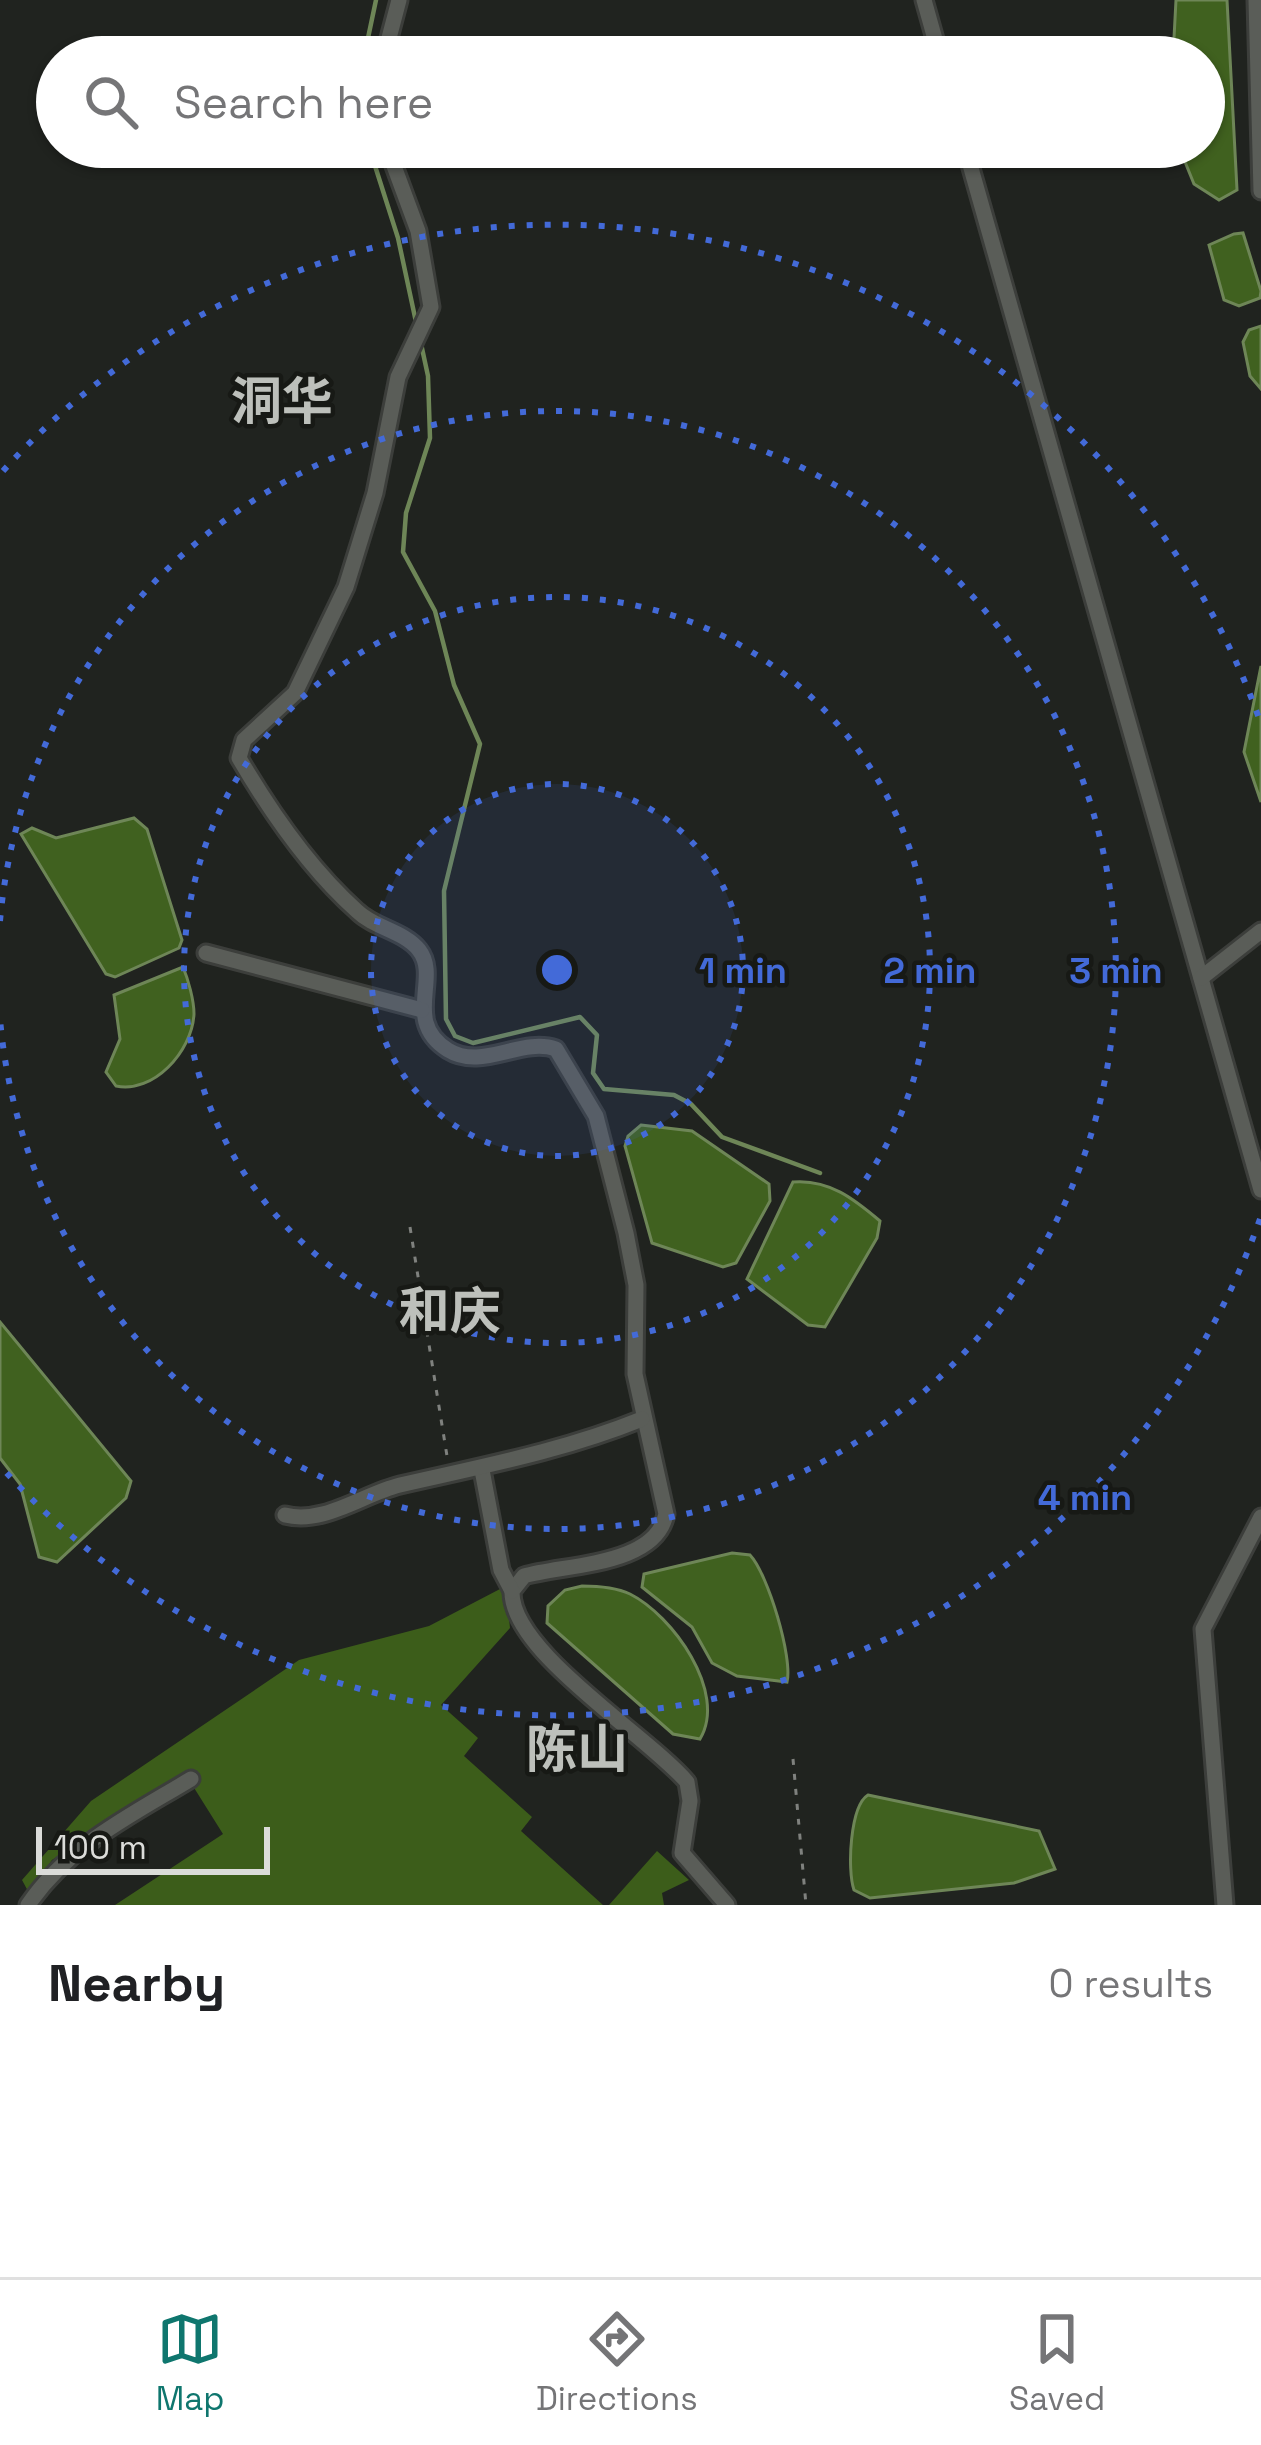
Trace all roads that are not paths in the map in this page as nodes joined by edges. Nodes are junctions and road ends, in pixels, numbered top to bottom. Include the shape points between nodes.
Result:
1 (399, 0) edge
2 (924, 0) edge
3 (1256, 0) edge
4 (390, 36) edge
5 (934, 36) edge
6 (395, 168) edge
7 (971, 168) edge
8 (1261, 191) edge
9 (1261, 931) edge
10 (206, 952) dead end
11 (1202, 978) junction
12 (422, 1010) junction
13 (1261, 1190) edge
14 (642, 1419) junction
15 (482, 1470) junction
16 (285, 1515) dead end
17 (1261, 1517) edge
18 (512, 1591) junction
19 (191, 1780) dead end
20 (28, 1905) edge
21 (727, 1905) edge
22 (1225, 1905) edge

1 - 4 street
2 - 5 street
3 - 8 street
6 - 12 street via 418,231 431,307 398,377 346,587 295,693 238,751 352,908 418,948
7 - 11 street
9 - 11 street
10 - 12 street
11 - 13 street
12 - 14 street via 434,1037 460,1056 556,1049 593,1110 636,1285
14 - 15 street
14 - 18 street via 666,1514 656,1538 524,1576
15 - 16 street via 396,1486 317,1516
15 - 18 street via 500,1570
17 - 22 street via 1203,1636
18 - 21 street via 513,1611 532,1641 687,1782 682,1852
19 - 20 street via 79,1846

